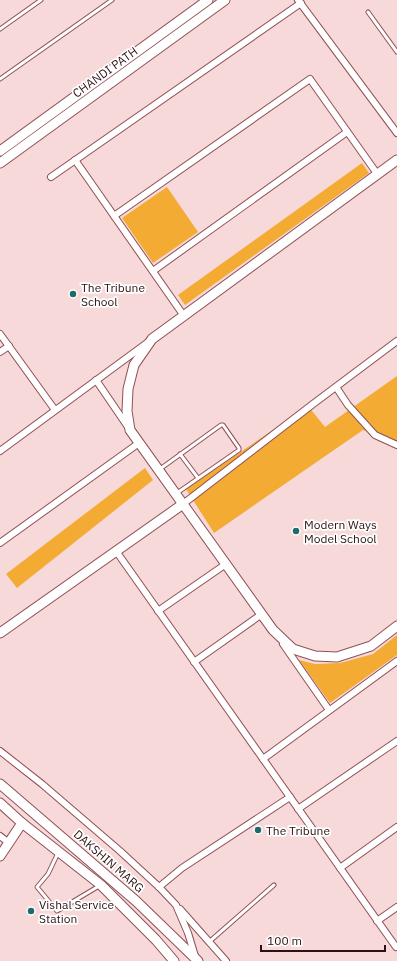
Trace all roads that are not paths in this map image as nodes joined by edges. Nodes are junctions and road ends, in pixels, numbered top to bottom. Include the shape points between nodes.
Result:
1 (41, 0) edge
2 (112, 0) edge
3 (208, 0) edge
4 (225, 0) edge
5 (300, 1) edge
6 (368, 12) dead end
7 (0, 30) edge
8 (397, 52) edge
9 (0, 79) edge
10 (347, 132) junction
11 (397, 133) edge
12 (0, 151) edge
13 (75, 160) junction
14 (397, 160) edge
15 (0, 163) edge
16 (378, 174) junction
17 (51, 177) dead end
18 (114, 216) junction
19 (153, 271) junction
20 (184, 316) junction
21 (0, 334) edge
22 (152, 339) junction
23 (397, 341) edge
24 (9, 346) junction
25 (0, 352) edge
26 (96, 380) junction
27 (336, 387) junction
28 (55, 410) junction
29 (130, 430) junction
30 (140, 443) junction
31 (397, 445) edge
32 (0, 451) edge
33 (180, 454) junction
34 (159, 470) junction
35 (198, 478) junction
36 (176, 494) junction
37 (183, 504) junction
38 (0, 543) edge
39 (116, 551) junction
40 (226, 564) junction
41 (158, 611) junction
42 (262, 614) junction
43 (397, 626) edge
44 (273, 630) junction
45 (0, 633) edge
46 (397, 661) edge
47 (194, 662) junction
48 (329, 710) junction
49 (397, 741) edge
50 (0, 751) edge
51 (263, 759) junction
52 (0, 784) edge
53 (290, 797) junction
54 (0, 804) edge
55 (298, 809) junction
56 (22, 823) junction
57 (397, 827) edge
58 (0, 836) edge
59 (9, 843) junction
60 (59, 852) junction
61 (0, 856) edge
62 (340, 868) junction
63 (274, 885) dead end
64 (101, 886) junction
65 (159, 887) junction
66 (176, 905) junction
67 (397, 907) edge
68 (377, 921) junction
69 (209, 942) junction
70 (396, 947) dead end
71 (196, 960) edge
72 (174, 961) edge
73 (226, 961) edge

1 - 7 lane
2 - 9 lane
3 - 12 street, CHANDI PATH
4 - 15 street, CHANDI PATH
5 - 11 street
5 - 13 street
6 - 8 lane
10 - 16 street
10 - 18 street via 310,79
10 - 19 street
13 - 17 street
13 - 18 street
14 - 16 street
16 - 20 street
18 - 19 street
19 - 20 street
20 - 22 street
21 - 24 street
22 - 26 street
22 - 29 street via 134,365 128,389 127,411
23 - 27 street
24 - 25 street
24 - 28 street
26 - 28 street
26 - 29 street
27 - 31 street via 348,405 375,435
27 - 37 street
28 - 32 street
29 - 30 street
30 - 34 street
30 - 38 street
33 - 34 lane
33 - 35 lane
33 - 35 lane via 223,425 239,450
34 - 36 street
35 - 36 lane
36 - 37 street
37 - 39 street
37 - 40 street
39 - 41 street
39 - 45 street
40 - 41 street
40 - 42 street
41 - 47 street
42 - 44 street
42 - 47 street
43 - 44 street via 370,646 336,657 315,656 293,649
44 - 48 street
46 - 48 street
47 - 51 street
48 - 51 street
49 - 55 street
50 - 65 street via 42,784
51 - 53 street
52 - 71 street, DAKSHIN MARG via 136,901
53 - 55 street
53 - 65 street via 182,868
54 - 56 street, DAKSHIN MARG
55 - 62 street
56 - 59 street
56 - 60 street, DAKSHIN MARG
57 - 62 street
58 - 59 street
59 - 61 street
60 - 64 street, DAKSHIN MARG
60 - 64 lane via 48,874 37,887 57,911
62 - 68 street
63 - 69 lane
64 - 72 street, DAKSHIN MARG
65 - 66 street
66 - 69 street
66 - 71 street
67 - 68 street
68 - 70 street
69 - 73 street

